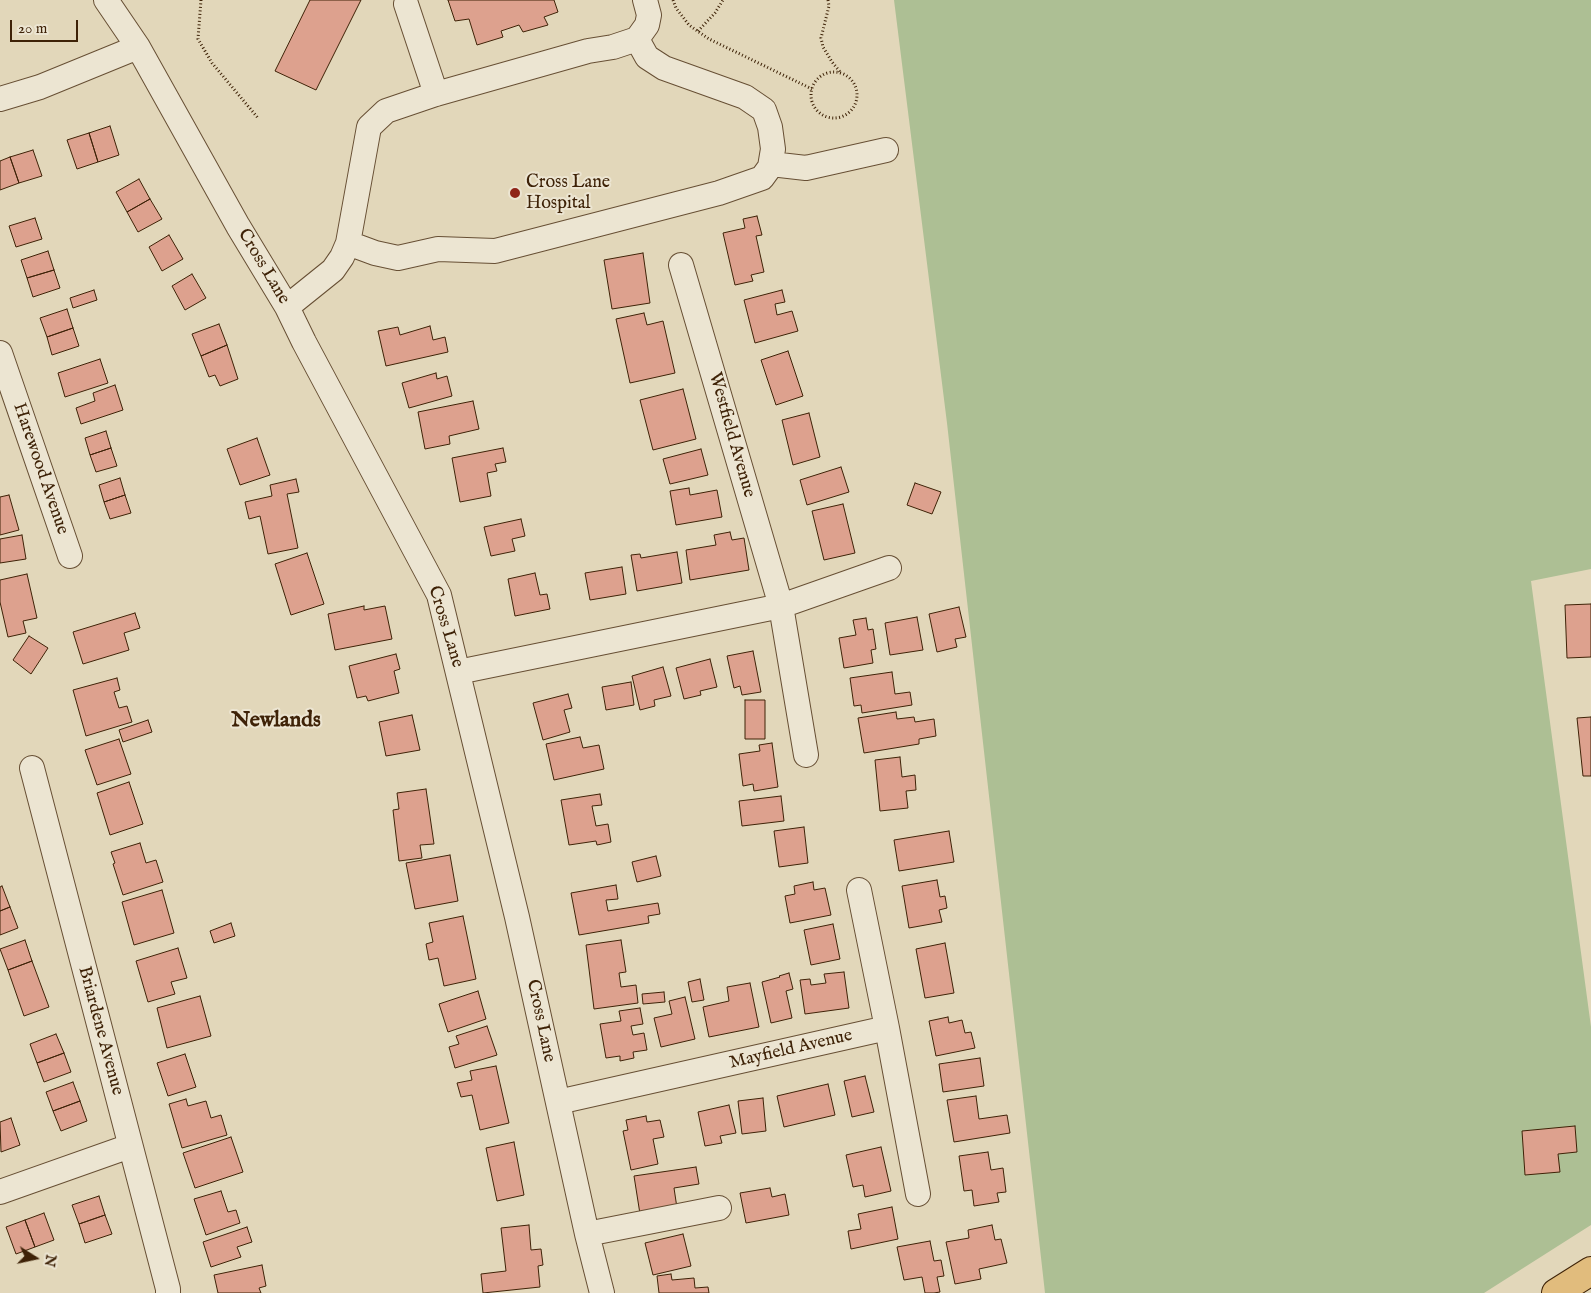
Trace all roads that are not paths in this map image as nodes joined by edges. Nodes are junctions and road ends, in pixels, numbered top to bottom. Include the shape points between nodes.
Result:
1 (106, 0) edge
2 (645, 0) edge
3 (406, 4) dead end
4 (637, 39) junction
5 (138, 47) junction
6 (436, 94) junction
7 (0, 99) edge
8 (886, 150) dead end
9 (771, 164) junction
10 (348, 243) junction
11 (681, 265) dead end
12 (288, 307) junction
13 (0, 353) edge
14 (70, 556) dead end
15 (889, 568) dead end
16 (781, 606) junction
17 (458, 672) junction
18 (806, 755) dead end
19 (32, 768) dead end
20 (859, 890) dead end
21 (886, 1028) junction
22 (558, 1102) junction
23 (130, 1146) junction
24 (0, 1192) edge
25 (918, 1194) dead end
26 (719, 1208) dead end
27 (587, 1234) junction
28 (1591, 1271) edge
29 (168, 1293) edge
30 (602, 1293) edge
31 (1556, 1293) edge

1 - 5 street, Cross Lane
2 - 4 street via 649,14 647,25
3 - 6 street
4 - 6 street
4 - 9 street via 647,57 664,68 745,97 764,110 773,149
5 - 7 street via 40,87
5 - 12 street, Cross Lane via 238,226
6 - 10 street via 386,111 369,127
8 - 9 street via 806,168
9 - 10 street via 762,178 719,192 495,252 438,249 398,258
10 - 12 street via 333,270
11 - 16 street, Westfield Avenue
12 - 17 street, Cross Lane via 439,595
13 - 14 street, Harewood Avenue
15 - 16 street
16 - 17 street
16 - 18 street, Westfield Avenue
17 - 22 street, Cross Lane
19 - 23 street, Briardene Avenue
20 - 21 street
21 - 22 street, Mayfield Avenue
21 - 25 street
22 - 27 street, Cross Lane
23 - 24 street
23 - 29 street, Briardene Avenue
26 - 27 street
27 - 30 street, Cross Lane
28 - 31 main road

